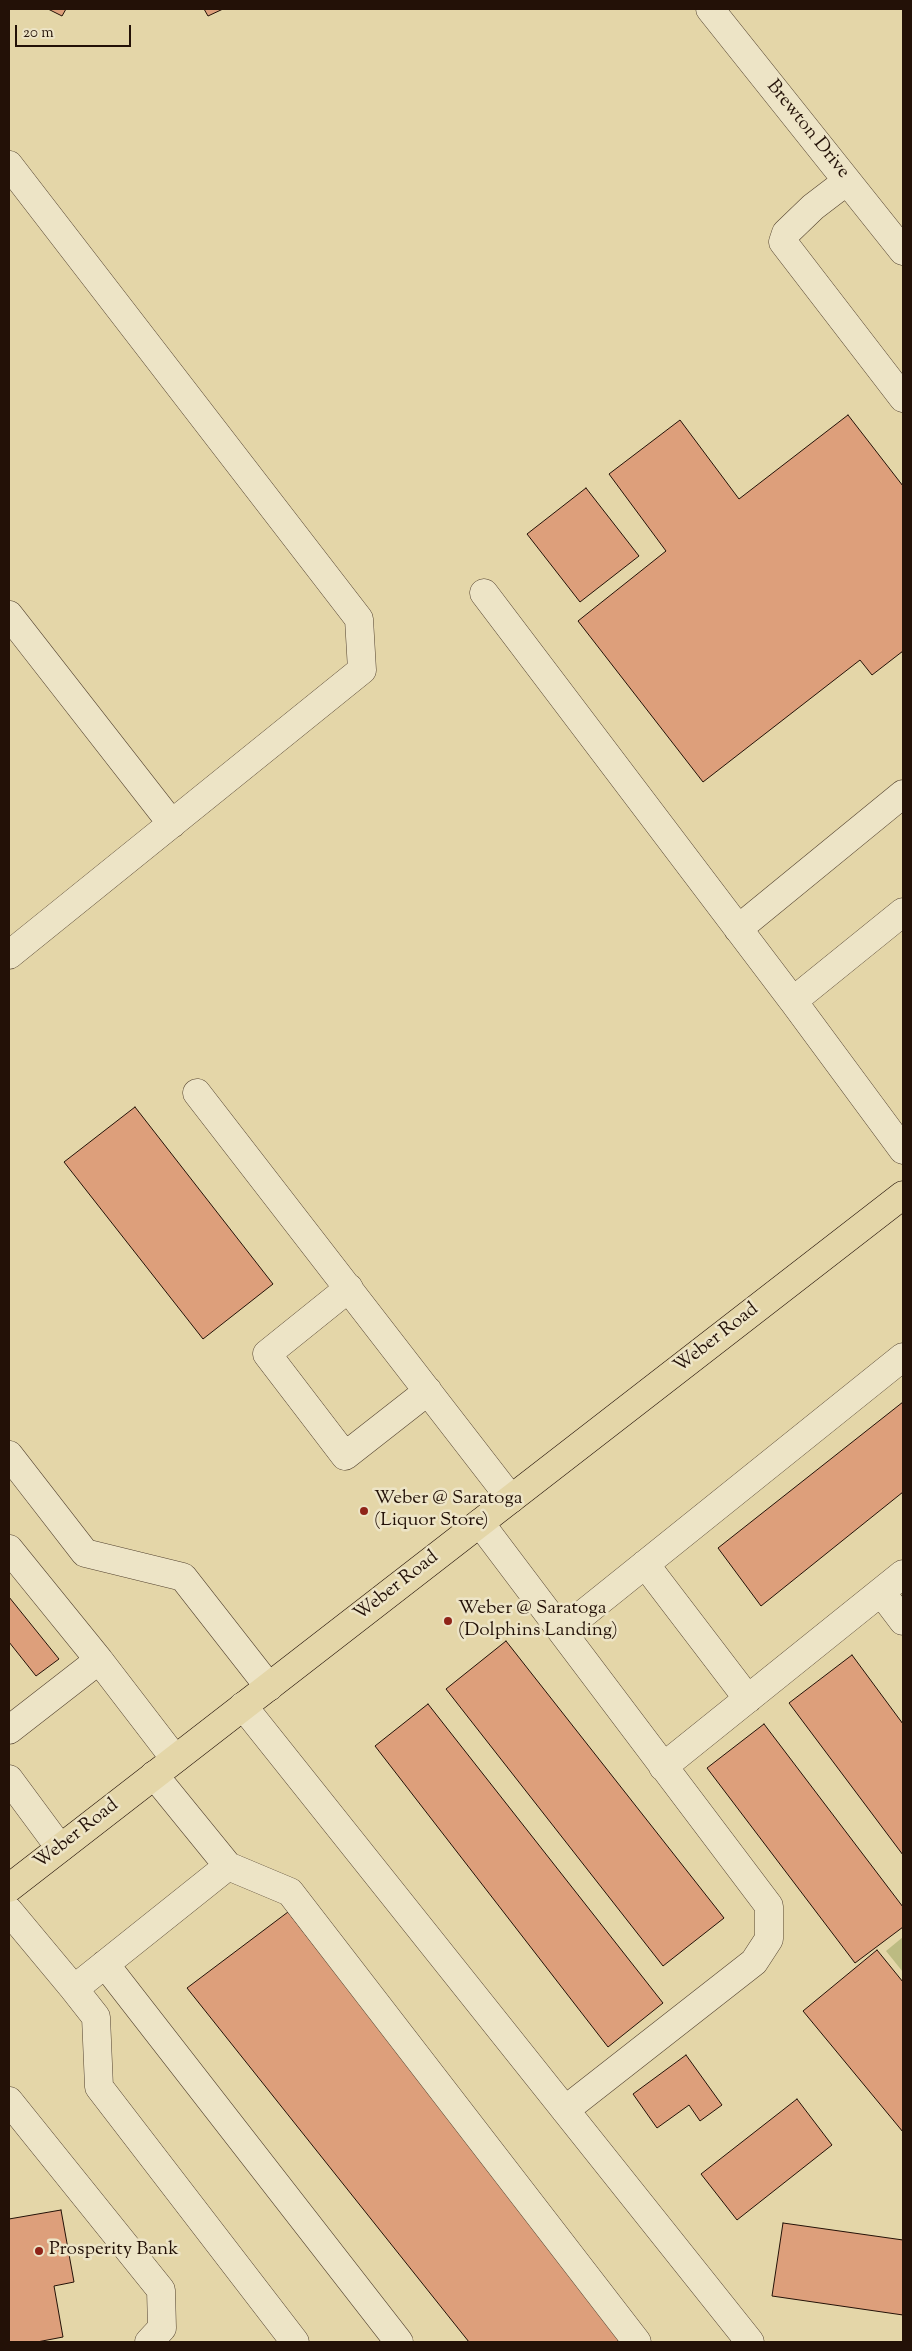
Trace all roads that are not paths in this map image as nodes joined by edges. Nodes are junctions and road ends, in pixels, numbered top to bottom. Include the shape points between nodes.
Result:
1 (710, 9) edge
2 (9, 165) edge
3 (847, 181) junction
4 (903, 251) edge
5 (903, 398) edge
6 (484, 593) dead end
7 (9, 615) edge
8 (903, 794) edge
9 (172, 824) junction
10 (903, 912) edge
11 (738, 929) junction
12 (9, 955) edge
13 (793, 1001) junction
14 (197, 1093) dead end
15 (903, 1150) edge
16 (903, 1195) edge
17 (349, 1288) junction
18 (903, 1357) edge
19 (428, 1391) junction
20 (9, 1455) edge
21 (511, 1499) junction
22 (480, 1523) junction
23 (9, 1549) edge
24 (646, 1564) junction
25 (903, 1574) edge
26 (881, 1592) junction
27 (903, 1621) edge
28 (562, 1631) junction
29 (99, 1660) junction
30 (269, 1686) junction
31 (748, 1699) junction
32 (243, 1706) junction
33 (9, 1730) edge
34 (165, 1767) junction
35 (663, 1767) junction
36 (9, 1779) edge
37 (60, 1848) junction
38 (228, 1866) junction
39 (9, 1888) edge
40 (9, 1911) edge
41 (105, 1964) junction
42 (74, 1989) junction
43 (9, 2101) edge
44 (565, 2110) junction
45 (21, 2133) edge
46 (149, 2342) edge
47 (295, 2342) edge
48 (399, 2342) edge
49 (637, 2342) edge
50 (750, 2342) edge

1 - 3 street, Brewton Drive
2 - 9 street via 358,619 362,670
3 - 4 street, Brewton Drive
3 - 5 street via 812,207 786,233 783,242
6 - 11 street
7 - 9 street
8 - 11 street
9 - 12 street
10 - 13 street
11 - 13 street
13 - 15 street
14 - 17 street
16 - 21 main road, Weber Road
17 - 19 street
17 - 19 street via 267,1354 345,1456
18 - 24 street
19 - 21 street
20 - 30 street via 85,1553 183,1578
21 - 22 main road, Weber Road
22 - 28 street
22 - 30 main road, Weber Road
23 - 29 street
24 - 28 street
24 - 31 street
25 - 26 street
26 - 27 street
26 - 31 street
28 - 35 street
29 - 33 street
29 - 34 street
30 - 32 main road, Weber Road
31 - 35 street
32 - 34 main road, Weber Road
32 - 44 street
34 - 37 main road, Weber Road
34 - 38 street
35 - 44 street via 769,1906 769,1939 754,1962
36 - 37 street
37 - 39 main road, Weber Road
38 - 41 street
38 - 49 street via 290,1892
40 - 42 street
41 - 42 street
41 - 48 street
42 - 47 street via 96,2017 99,2087
43 - 45 street
44 - 50 street
45 - 46 street via 161,2290 162,2328

